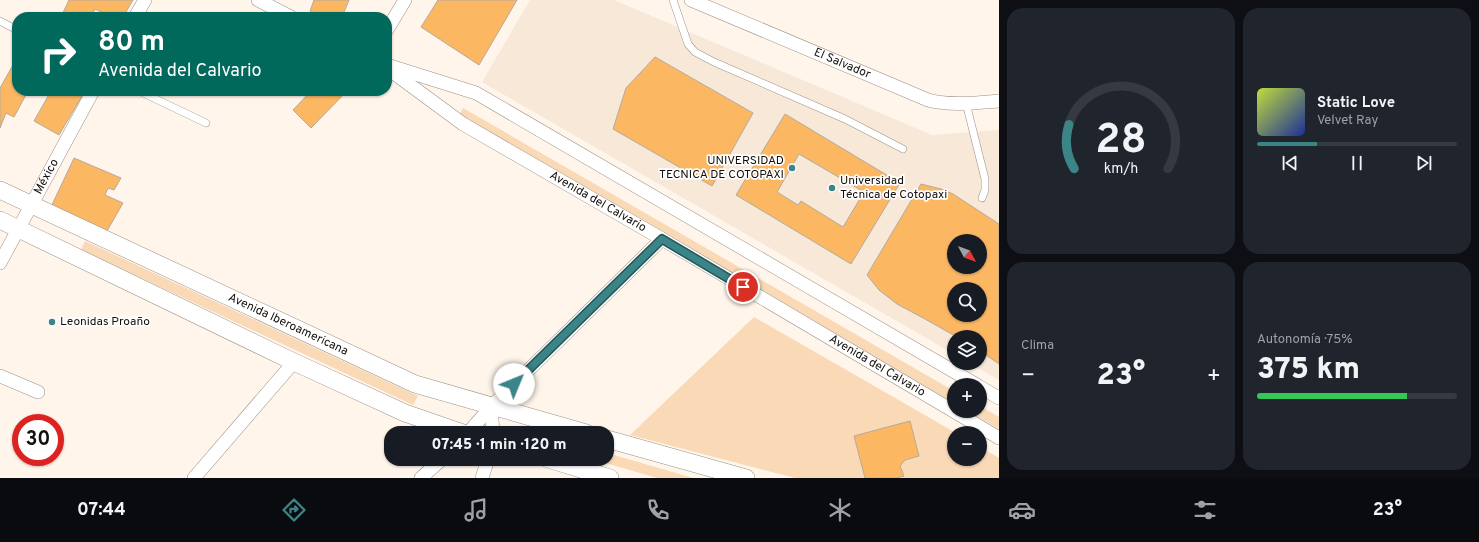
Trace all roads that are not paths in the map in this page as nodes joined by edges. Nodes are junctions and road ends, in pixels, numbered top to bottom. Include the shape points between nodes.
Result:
1 (145, 0) edge
2 (258, 0) edge
3 (405, 0) edge
4 (674, 0) edge
5 (691, 0) edge
6 (138, 12) edge
7 (281, 12) edge
8 (0, 21) edge
9 (392, 22) edge
10 (12, 27) edge
11 (392, 67) edge
12 (392, 72) edge
13 (90, 96) edge
14 (149, 96) edge
15 (999, 101) edge
16 (966, 103) junction
17 (206, 123) dead end
18 (903, 148) dead end
19 (0, 190) edge
20 (982, 198) dead end
21 (32, 205) junction
22 (0, 220) edge
23 (18, 229) junction
24 (662, 239) junction
25 (0, 263) edge
26 (294, 362) junction
27 (0, 376) edge
28 (965, 378) edge
29 (987, 391) edge
30 (38, 392) dead end
31 (999, 398) edge
32 (491, 406) junction
33 (443, 426) edge
34 (474, 426) edge
35 (492, 426) edge
36 (561, 426) edge
37 (999, 438) edge
38 (614, 441) edge
39 (434, 466) edge
40 (486, 466) edge
41 (571, 466) edge
42 (194, 478) edge
43 (421, 478) edge
44 (482, 478) edge
45 (610, 478) edge
46 (746, 478) edge

1 - 6 street
2 - 7 street
3 - 9 street
4 - 18 lane via 688,44 695,52
5 - 16 street, El Salvador via 928,100 940,103
8 - 10 lane
11 - 28 street via 476,93
12 - 24 street, Avenida del Calvario via 463,124
13 - 21 street, México
14 - 17 lane
15 - 16 street, El Salvador
16 - 20 lane via 985,179
19 - 21 street, Avenida Iberoamericana
21 - 23 street, México
21 - 32 street, Avenida Iberoamericana via 415,384
22 - 23 street
23 - 25 street, México
23 - 26 street
24 - 32 street
24 - 37 street, Avenida del Calvario
26 - 33 street via 405,413
26 - 42 street
27 - 30 street
29 - 31 street
32 - 34 street
32 - 35 street
32 - 36 street, Avenida Iberoamericana
38 - 46 street
39 - 43 street
40 - 44 street
41 - 45 street

